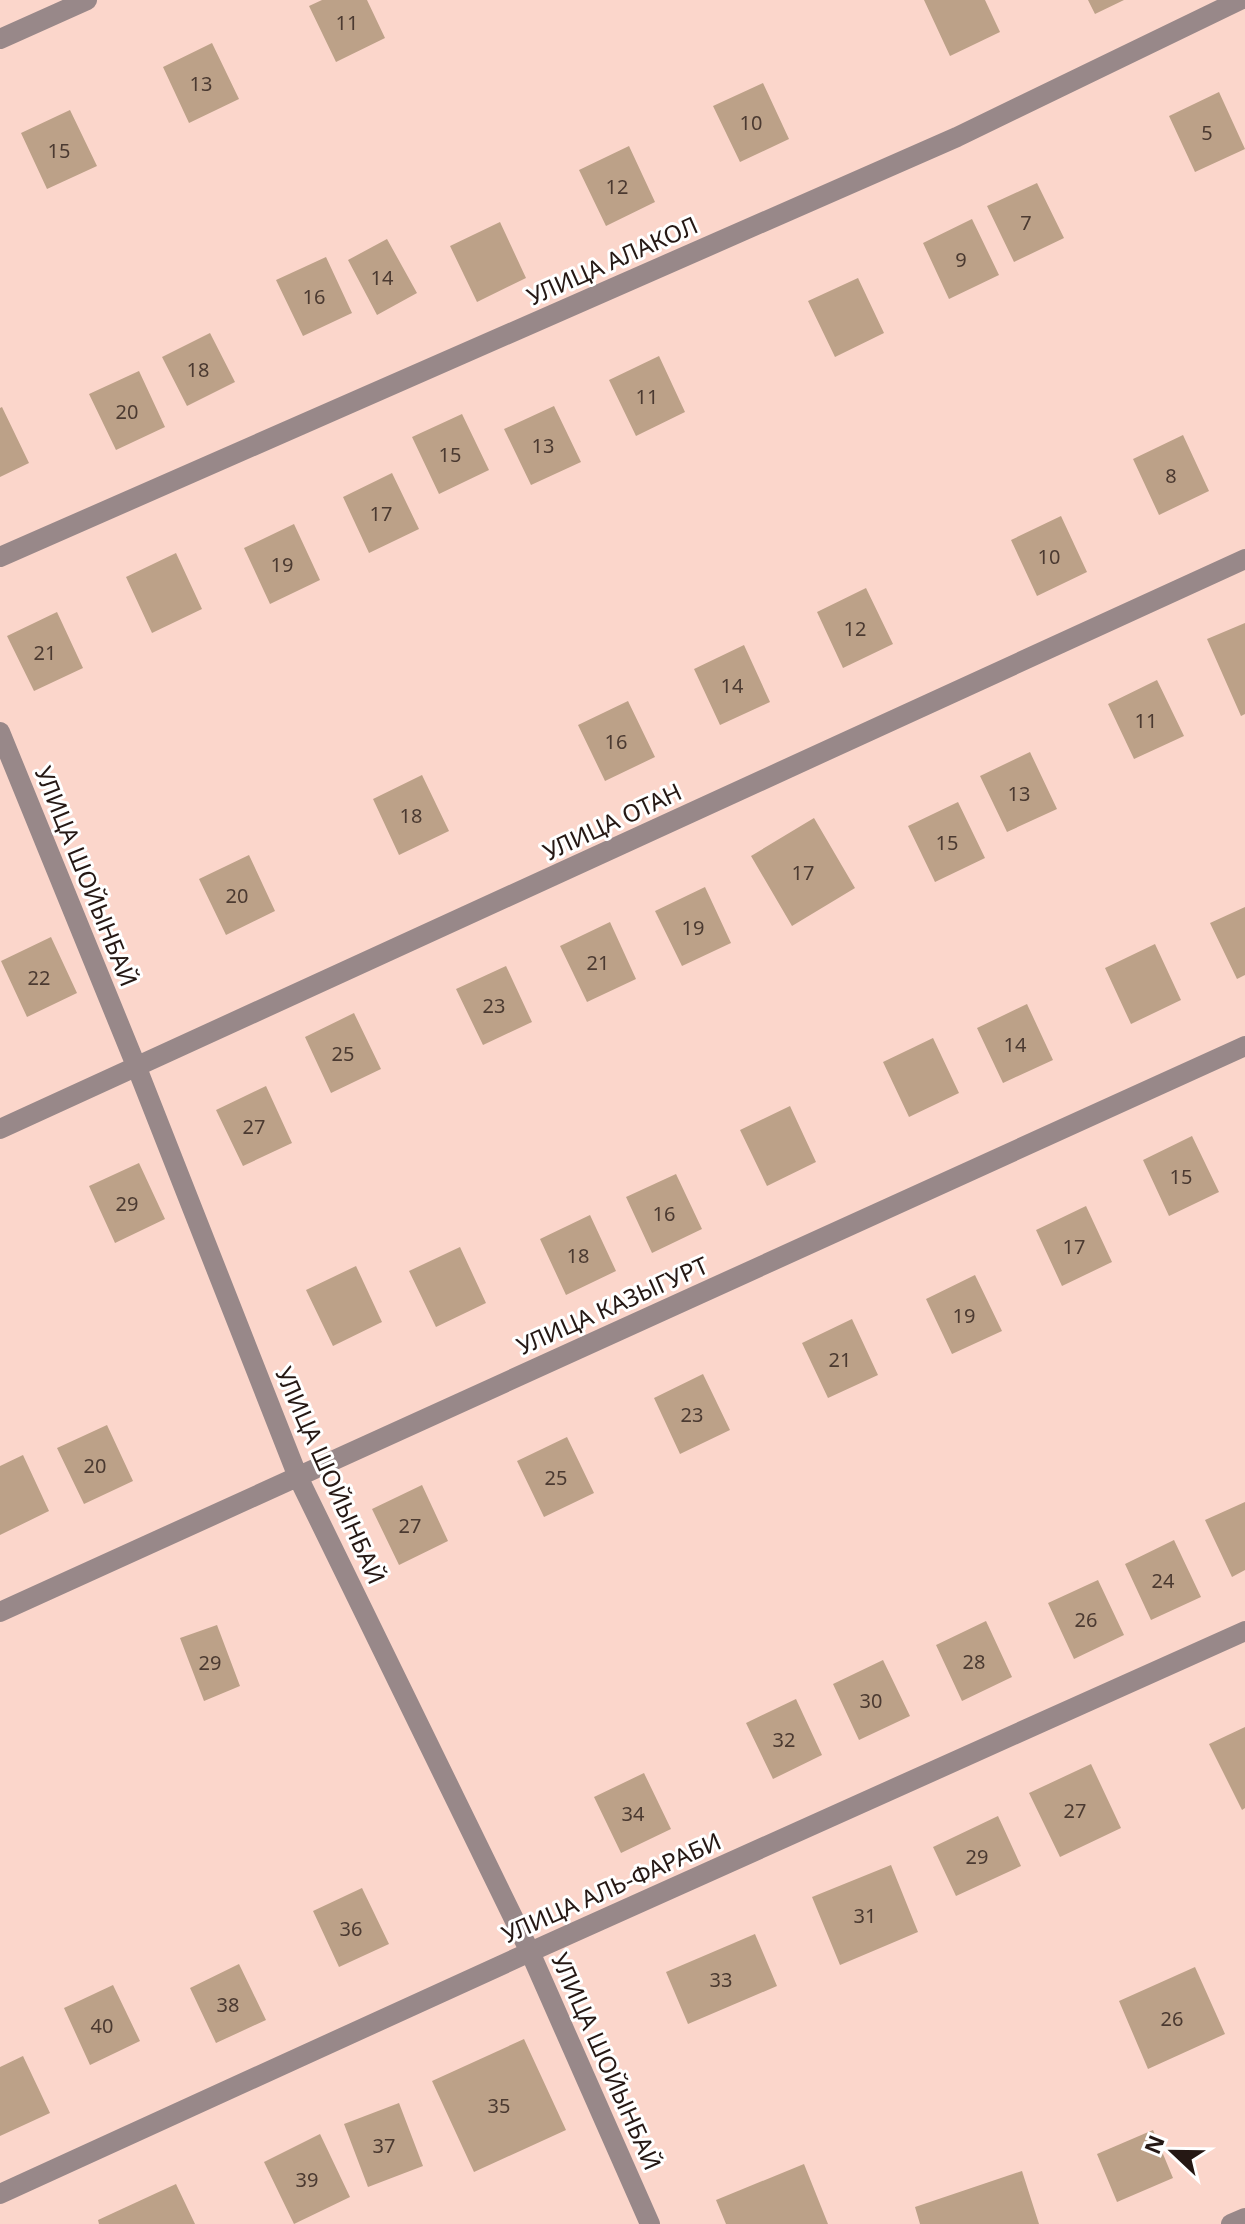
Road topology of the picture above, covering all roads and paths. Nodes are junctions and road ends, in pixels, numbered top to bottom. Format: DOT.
graph roads {
  1 [pos="87,0"];
  2 [pos="1240,0"];
  3 [pos="0,39"];
  4 [pos="0,557"];
  5 [pos="1245,559"];
  6 [pos="0,732"];
  7 [pos="1245,1046"];
  8 [pos="137,1068"];
  9 [pos="0,1129"];
  10 [pos="298,1477"];
  11 [pos="0,1612"];
  12 [pos="1245,1631"];
  13 [pos="530,1952"];
  14 [pos="0,2194"];
  15 [pos="1245,2218"];
  16 [pos="650,2224"];
  17 [pos="1231,2224"];
  1 -- 3 [label="street"];
  2 -- 4 [label="street, УЛИЦА АЛАКОЛ"];
  5 -- 8 [label="street, УЛИЦА ОТАН"];
  6 -- 8 [label="street, УЛИЦА ШОЙЫНБАЙ"];
  7 -- 10 [label="street, УЛИЦА КАЗЫГУРТ"];
  8 -- 9 [label="street, УЛИЦА ОТАН"];
  8 -- 10 [label="street, УЛИЦА ШОЙЫНБАЙ"];
  10 -- 11 [label="street, УЛИЦА КАЗЫГУРТ"];
  10 -- 13 [label="street, УЛИЦА ШОЙЫНБАЙ"];
  12 -- 13 [label="street, УЛИЦА АЛЬ-ФАРАБИ"];
  13 -- 14 [label="street, УЛИЦА АЛЬ-ФАРАБИ"];
  13 -- 16 [label="street, УЛИЦА ШОЙЫНБАЙ"];
  15 -- 17 [label="street"];
}
